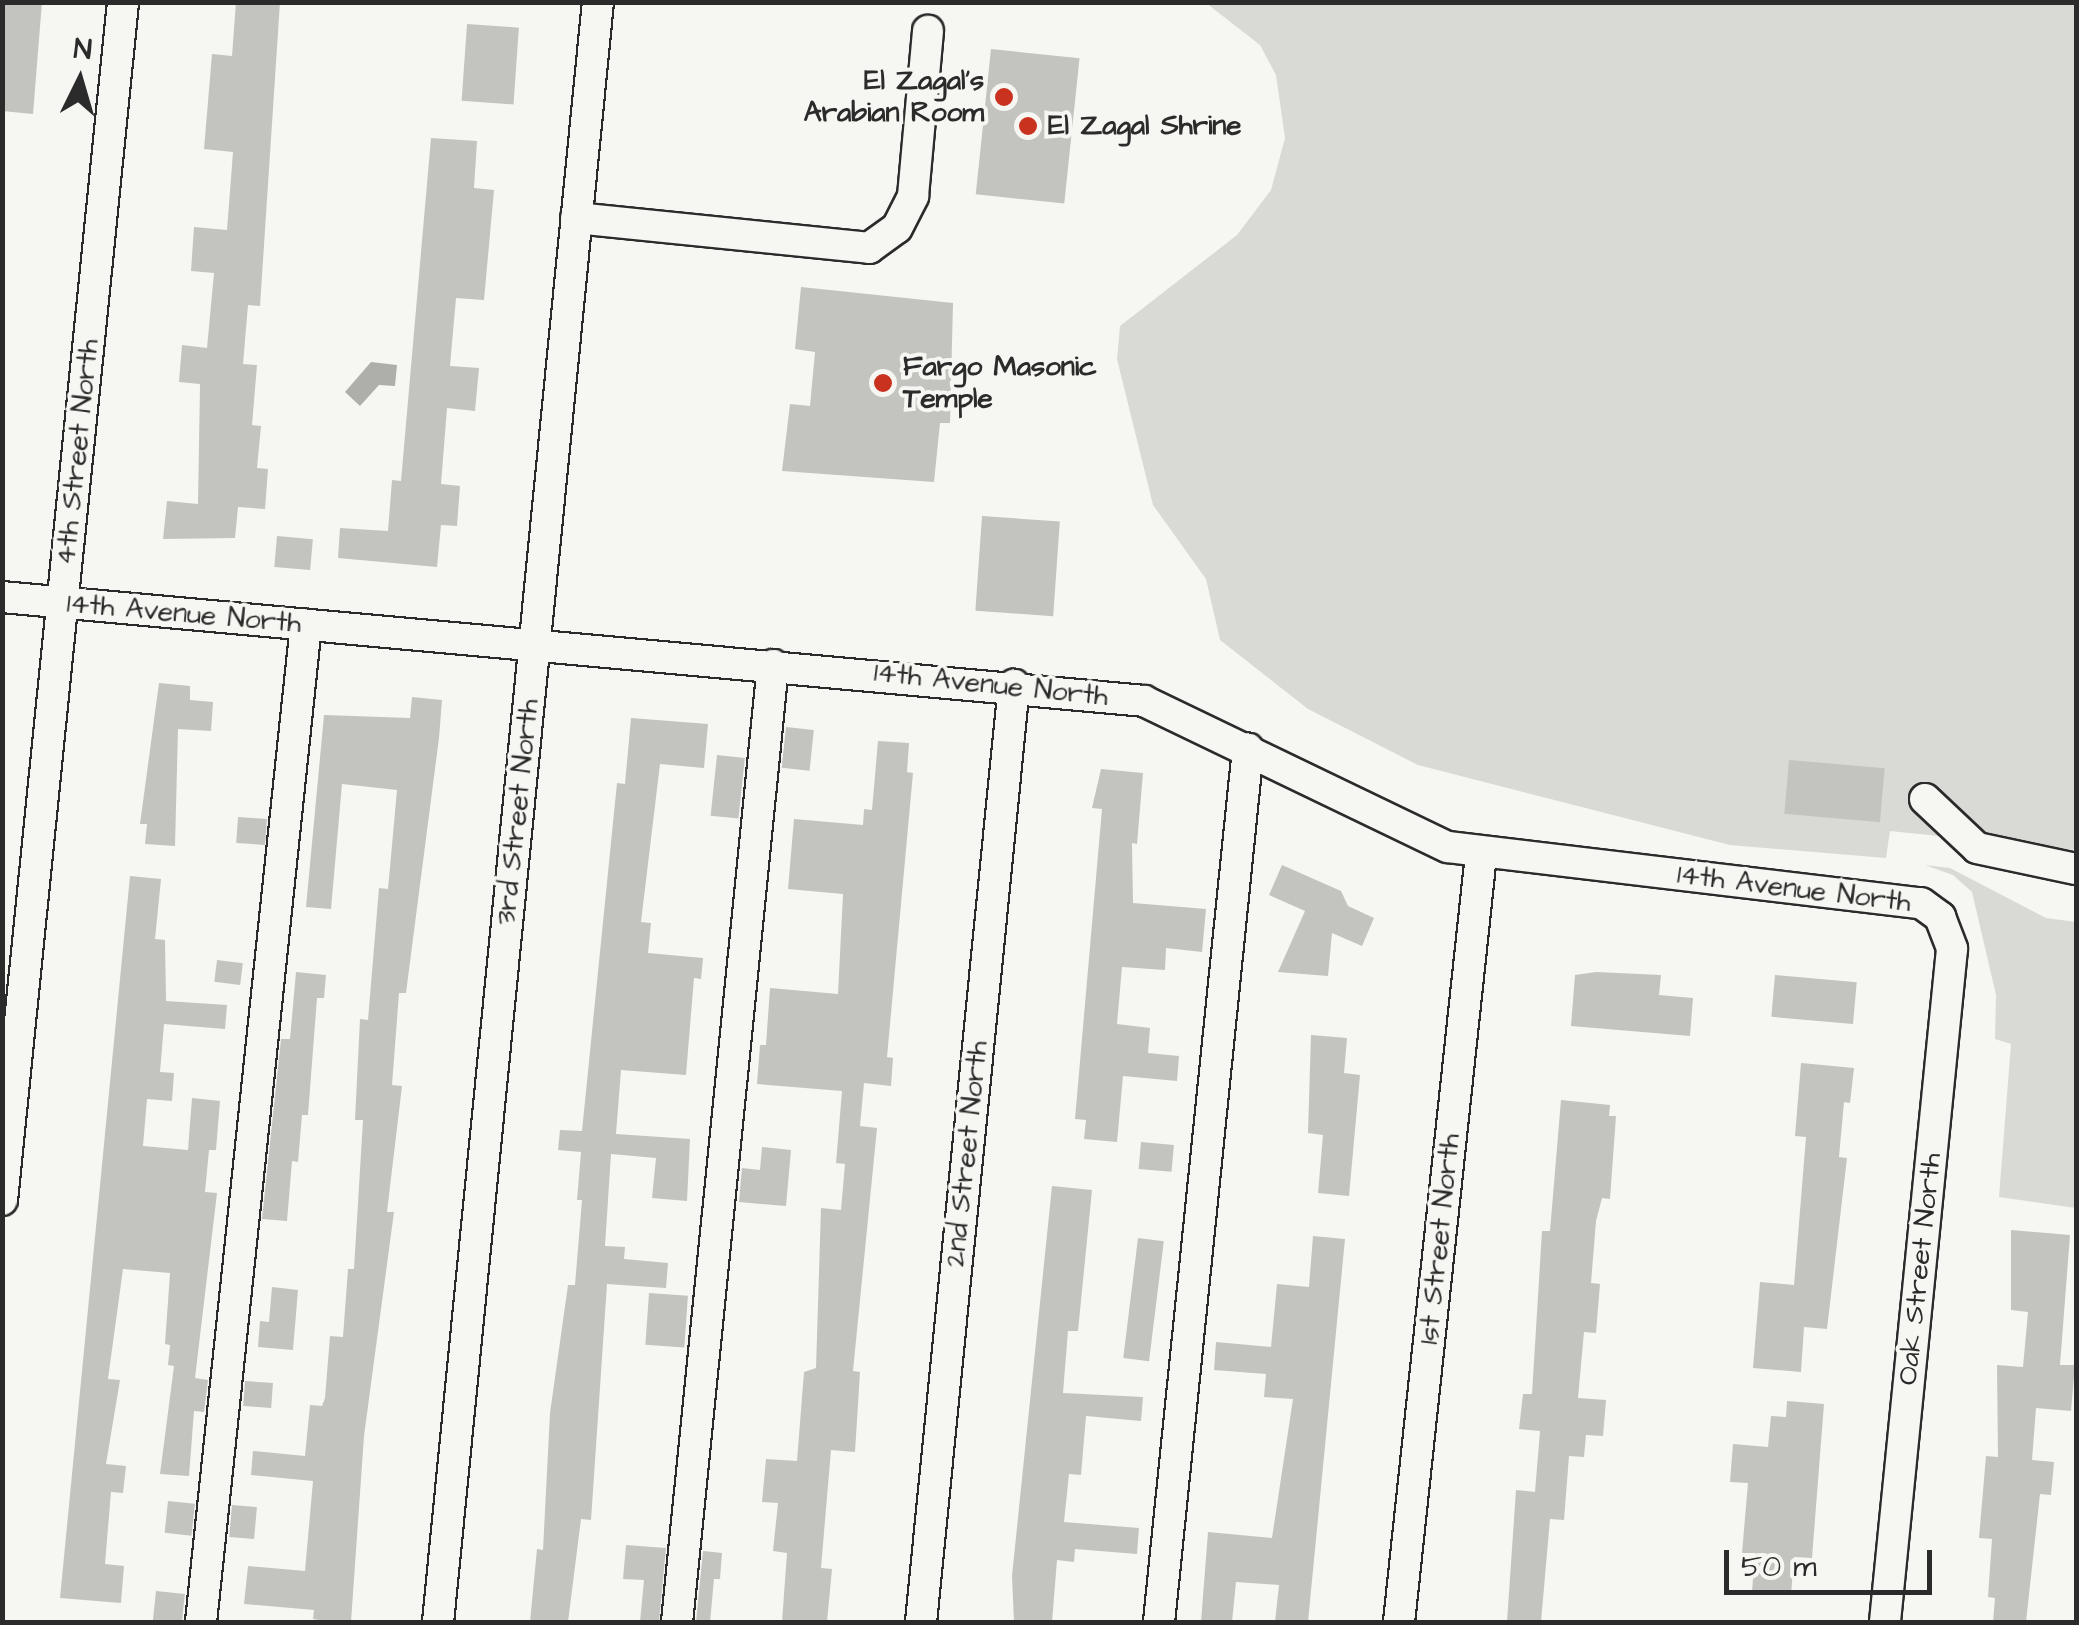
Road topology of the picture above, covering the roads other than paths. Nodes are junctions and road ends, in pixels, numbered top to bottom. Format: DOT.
graph roads {
  1 [pos="123,2"];
  2 [pos="598,2"];
  3 [pos="928,30"];
  4 [pos="576,218"];
  5 [pos="2,597"];
  6 [pos="63,602"];
  7 [pos="306,625"];
  8 [pos="534,645"];
  9 [pos="773,665"];
  10 [pos="1014,685"];
  11 [pos="1248,749"];
  12 [pos="1925,799"];
  13 [pos="1481,854"];
  14 [pos="2076,869"];
  15 [pos="1940,918"];
  16 [pos="2,1200"];
  17 [pos="201,1622"];
  18 [pos="438,1622"];
  19 [pos="677,1622"];
  20 [pos="921,1622"];
  21 [pos="1159,1622"];
  22 [pos="1399,1622"];
  23 [pos="1885,1622"];
  1 -- 6 [label="street, 4th Street North"];
  2 -- 4 [label="street, 3rd Street North"];
  3 -- 4 [label="street"];
  4 -- 8 [label="street, 3rd Street North"];
  5 -- 6 [label="street, 14th Avenue North"];
  6 -- 7 [label="street, 14th Avenue North"];
  6 -- 16 [label="street, 4th Street North"];
  7 -- 8 [label="street, 14th Avenue North"];
  7 -- 17 [label="street"];
  8 -- 9 [label="street, 14th Avenue North"];
  8 -- 18 [label="street, 3rd Street North"];
  9 -- 10 [label="street, 14th Avenue North"];
  9 -- 19 [label="street"];
  10 -- 11 [label="street, 14th Avenue North"];
  10 -- 20 [label="street, 2nd Street North"];
  11 -- 13 [label="street, 14th Avenue North"];
  11 -- 21 [label="street"];
  12 -- 14 [label="street"];
  13 -- 15 [label="street, 14th Avenue North"];
  13 -- 22 [label="street, 1st Street North"];
  15 -- 23 [label="street, Oak Street North"];
}
